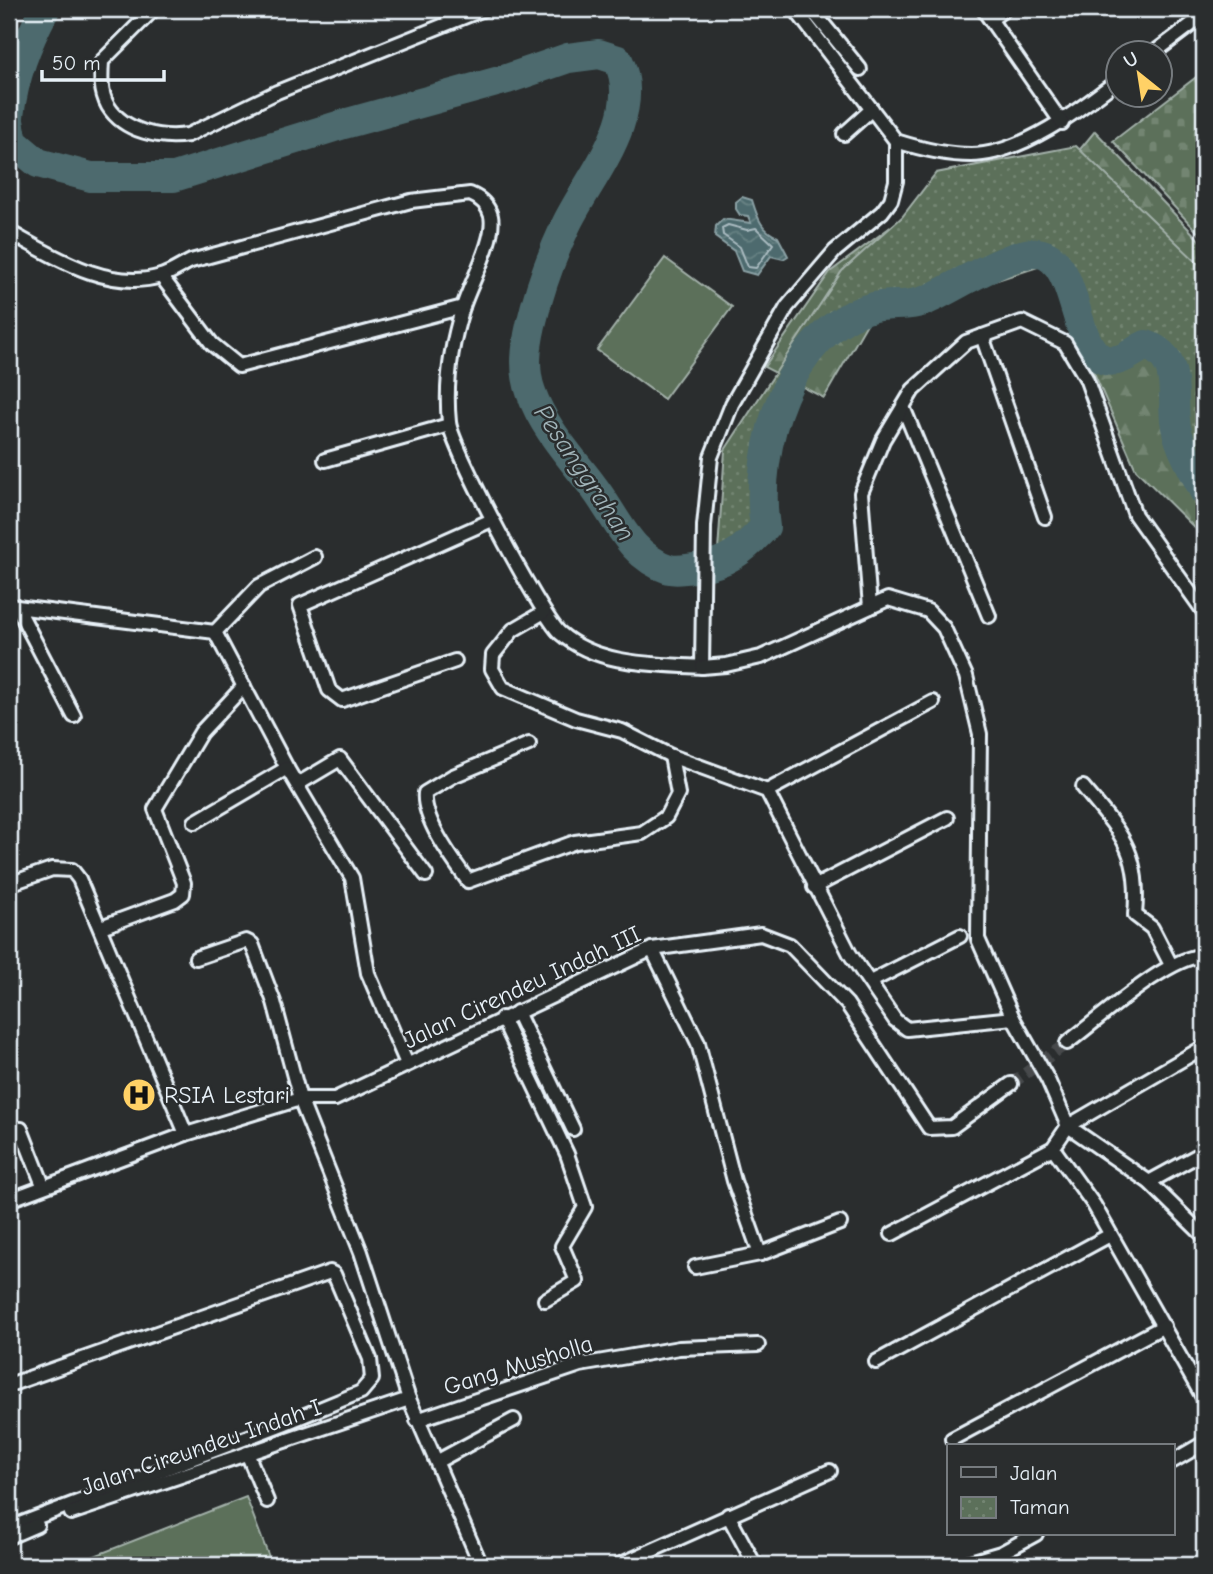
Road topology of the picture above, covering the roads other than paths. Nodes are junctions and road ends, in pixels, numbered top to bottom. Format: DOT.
graph roads {
  1 [pos="154,9"];
  2 [pos="484,9"];
  3 [pos="983,9"];
  4 [pos="1005,9"];
  5 [pos="802,10"];
  6 [pos="1204,15"];
  7 [pos="991,19"];
  8 [pos="1174,38"];
  9 [pos="860,69"];
  10 [pos="1104,91"];
  11 [pos="872,109"];
  12 [pos="1062,123"];
  13 [pos="844,134"];
  14 [pos="896,141"];
  15 [pos="9,232"];
  16 [pos="161,276"];
  17 [pos="463,307"];
  18 [pos="982,336"];
  19 [pos="903,407"];
  20 [pos="449,425"];
  21 [pos="325,460"];
  22 [pos="1045,517"];
  23 [pos="492,520"];
  24 [pos="315,557"];
  25 [pos="13,606"];
  26 [pos="870,607"];
  27 [pos="544,611"];
  28 [pos="1204,612"];
  29 [pos="989,616"];
  30 [pos="215,632"];
  31 [pos="455,661"];
  32 [pos="702,667"];
  33 [pos="244,686"];
  34 [pos="933,702"];
  35 [pos="74,716"];
  36 [pos="529,744"];
  37 [pos="671,756"];
  38 [pos="287,768"];
  39 [pos="298,784"];
  40 [pos="1083,787"];
  41 [pos="767,791"];
  42 [pos="947,818"];
  43 [pos="195,822"];
  44 [pos="426,875"];
  45 [pos="9,884"];
  46 [pos="814,887"];
  47 [pos="101,927"];
  48 [pos="960,936"];
  49 [pos="652,948"];
  50 [pos="1204,956"];
  51 [pos="196,958"];
  52 [pos="1171,965"];
  53 [pos="870,982"];
  54 [pos="517,1012"];
  55 [pos="502,1018"];
  56 [pos="1013,1018"];
  57 [pos="1067,1043"];
  58 [pos="1204,1047"];
  59 [pos="407,1064"];
  60 [pos="1011,1084"];
  61 [pos="300,1098"];
  62 [pos="1068,1126"];
  63 [pos="11,1128"];
  64 [pos="573,1129"];
  65 [pos="186,1133"];
  66 [pos="1054,1148"];
  67 [pos="1204,1152"];
  68 [pos="1149,1182"];
  69 [pos="43,1185"];
  70 [pos="9,1200"];
  71 [pos="840,1223"];
  72 [pos="892,1234"];
  73 [pos="1110,1235"];
  74 [pos="1204,1236"];
  75 [pos="760,1254"];
  76 [pos="695,1267"];
  77 [pos="545,1300"];
  78 [pos="1164,1326"];
  79 [pos="758,1345"];
  80 [pos="876,1362"];
  81 [pos="9,1385"];
  82 [pos="1204,1398"];
  83 [pos="409,1399"];
  84 [pos="417,1420"];
  85 [pos="513,1420"];
  86 [pos="952,1439"];
  87 [pos="1204,1443"];
  88 [pos="247,1453"];
  89 [pos="1174,1460"];
  90 [pos="438,1461"];
  91 [pos="830,1471"];
  92 [pos="267,1501"];
  93 [pos="729,1515"];
  94 [pos="9,1528"];
  95 [pos="1032,1536"];
  96 [pos="9,1537"];
  97 [pos="481,1565"];
  98 [pos="619,1565"];
  99 [pos="755,1565"];
  100 [pos="960,1565"];
  1 -- 2 [label="street"];
  3 -- 7 [label="street"];
  4 -- 7 [label="street"];
  5 -- 9 [label="street"];
  5 -- 11 [label="street"];
  6 -- 8 [label="street"];
  7 -- 12 [label="street"];
  10 -- 12 [label="street"];
  11 -- 13 [label="street"];
  11 -- 14 [label="street"];
  12 -- 14 [label="street"];
  14 -- 32 [label="street"];
  15 -- 16 [label="street"];
  16 -- 17 [label="street"];
  16 -- 17 [label="street"];
  17 -- 20 [label="street"];
  18 -- 19 [label="street"];
  18 -- 22 [label="street"];
  18 -- 28 [label="street"];
  19 -- 26 [label="street"];
  19 -- 29 [label="street"];
  20 -- 21 [label="street"];
  20 -- 23 [label="street"];
  23 -- 27 [label="street"];
  23 -- 31 [label="street"];
  24 -- 30 [label="street"];
  25 -- 30 [label="street"];
  25 -- 35 [label="street"];
  26 -- 32 [label="street"];
  26 -- 56 [label="street"];
  27 -- 32 [label="street"];
  27 -- 37 [label="street"];
  30 -- 33 [label="street"];
  33 -- 38 [label="street"];
  33 -- 47 [label="street"];
  34 -- 41 [label="street"];
  36 -- 37 [label="street"];
  37 -- 41 [label="street"];
  38 -- 39 [label="street"];
  38 -- 43 [label="street"];
  39 -- 44 [label="street"];
  39 -- 59 [label="street"];
  40 -- 52 [label="street"];
  41 -- 46 [label="street"];
  42 -- 46 [label="street"];
  45 -- 47 [label="street"];
  46 -- 53 [label="street"];
  47 -- 65 [label="street"];
  48 -- 53 [label="street"];
  49 -- 54 [label="street, Jalan Cirendeu Indah III"];
  49 -- 60 [label="street, Jalan Cirendeu Indah III"];
  49 -- 75 [label="street"];
  50 -- 52 [label="street"];
  51 -- 61 [label="street"];
  52 -- 57 [label="street"];
  53 -- 56 [label="street"];
  54 -- 55 [label="street, Jalan Cirendeu Indah III"];
  54 -- 64 [label="street"];
  55 -- 59 [label="street, Jalan Cirendeu Indah III"];
  55 -- 77 [label="street"];
  56 -- 62 [label="street"];
  58 -- 62 [label="street"];
  59 -- 61 [label="street, Jalan Cirendeu Indah III"];
  61 -- 65 [label="street, Jalan Cirendeu Indah III"];
  61 -- 83 [label="street"];
  62 -- 66 [label="street"];
  62 -- 68 [label="street"];
  63 -- 69 [label="street"];
  65 -- 69 [label="street, Jalan Cirendeu Indah III"];
  66 -- 72 [label="street"];
  66 -- 73 [label="street"];
  67 -- 68 [label="street"];
  68 -- 74 [label="street"];
  69 -- 70 [label="street, Jalan Cirendeu Indah III"];
  71 -- 75 [label="street"];
  73 -- 78 [label="street"];
  73 -- 80 [label="street"];
  75 -- 76 [label="street"];
  78 -- 82 [label="street"];
  78 -- 86 [label="street"];
  79 -- 84 [label="street, Gang Musholla"];
  81 -- 94 [label="street"];
  83 -- 84 [label="street"];
  83 -- 88 [label="street, Jalan Cireundeu Indah I"];
  84 -- 90 [label="street"];
  85 -- 90 [label="street"];
  87 -- 89 [label="street"];
  88 -- 92 [label="street"];
  88 -- 96 [label="street, Jalan Cireundeu Indah I"];
  90 -- 97 [label="street"];
  91 -- 93 [label="street"];
  93 -- 98 [label="street"];
  93 -- 99 [label="street"];
  95 -- 100 [label="street"];
}
